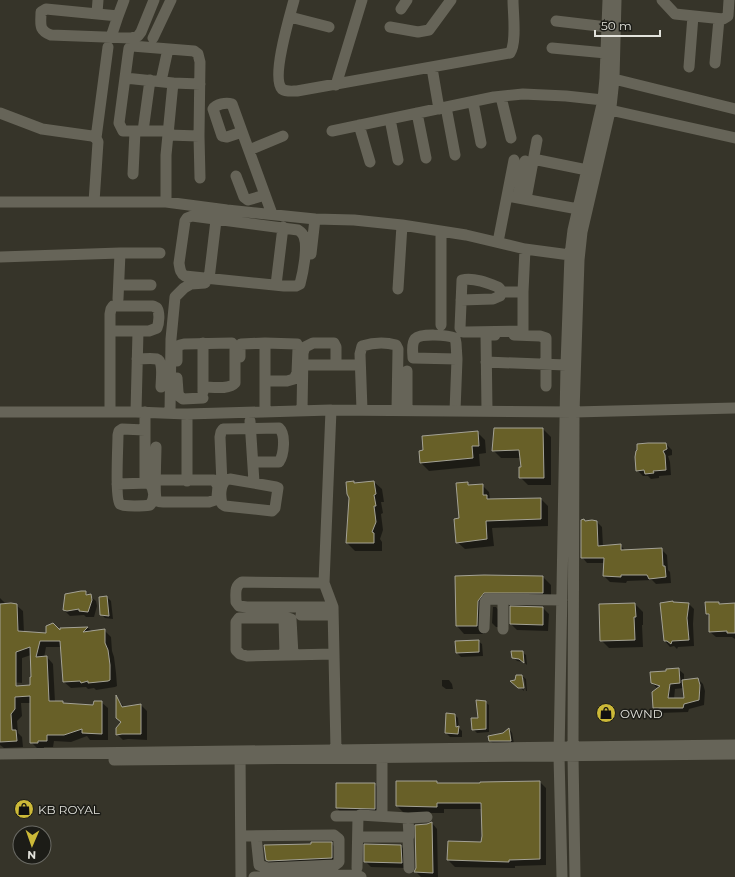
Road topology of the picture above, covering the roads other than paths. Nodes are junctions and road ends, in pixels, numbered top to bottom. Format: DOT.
graph roads {
  1 [pos="98,0"];
  2 [pos="124,0"];
  3 [pos="154,0"];
  4 [pos="171,0"];
  5 [pos="294,0"];
  6 [pos="362,0"];
  7 [pos="451,0"];
  8 [pos="513,0"];
  9 [pos="608,0"];
  10 [pos="616,0"];
  11 [pos="729,0"];
  12 [pos="666,2"];
  13 [pos="97,13"];
  14 [pos="118,16"];
  15 [pos="693,16"];
  16 [pos="290,17"];
  17 [pos="719,19"];
  18 [pos="556,21"];
  19 [pos="329,27"];
  20 [pos="390,27"];
  21 [pos="607,27"];
  22 [pos="153,38"];
  23 [pos="109,42"];
  24 [pos="552,48"];
  25 [pos="168,49"];
  26 [pos="606,53"];
  27 [pos="715,63"];
  28 [pos="689,67"];
  29 [pos="432,68"];
  30 [pos="125,78"];
  31 [pos="610,79"];
  32 [pos="156,81"];
  33 [pos="173,82"];
  34 [pos="200,84"];
  35 [pos="336,85"];
  36 [pos="501,97"];
  37 [pos="603,100"];
  38 [pos="473,102"];
  39 [pos="442,108"];
  40 [pos="735,109"];
  41 [pos="610,110"];
  42 [pos="0,113"];
  43 [pos="417,113"];
  44 [pos="390,119"];
  45 [pos="359,125"];
  46 [pos="139,131"];
  47 [pos="332,131"];
  48 [pos="242,132"];
  49 [pos="169,133"];
  50 [pos="200,136"];
  51 [pos="283,136"];
  52 [pos="96,138"];
  53 [pos="512,138"];
  54 [pos="735,138"];
  55 [pos="537,140"];
  56 [pos="481,143"];
  57 [pos="249,150"];
  58 [pos="455,155"];
  59 [pos="426,158"];
  60 [pos="398,160"];
  61 [pos="514,160"];
  62 [pos="530,160"];
  63 [pos="370,162"];
  64 [pos="587,170"];
  65 [pos="133,174"];
  66 [pos="236,176"];
  67 [pos="200,178"];
  68 [pos="266,195"];
  69 [pos="517,197"];
  70 [pos="0,202"];
  71 [pos="94,202"];
  72 [pos="166,202"];
  73 [pos="578,209"];
  74 [pos="217,214"];
  75 [pos="272,214"];
  76 [pos="315,219"];
  77 [pos="402,225"];
  78 [pos="283,227"];
  79 [pos="441,232"];
  80 [pos="498,242"];
  81 [pos="525,249"];
  82 [pos="120,253"];
  83 [pos="160,253"];
  84 [pos="0,257"];
  85 [pos="575,258"];
  86 [pos="209,278"];
  87 [pos="119,285"];
  88 [pos="151,285"];
  89 [pos="276,285"];
  90 [pos="398,290"];
  91 [pos="500,292"];
  92 [pos="523,292"];
  93 [pos="118,299"];
  94 [pos="461,300"];
  95 [pos="441,324"];
  96 [pos="110,331"];
  97 [pos="138,331"];
  98 [pos="523,331"];
  99 [pos="543,331"];
  100 [pos="486,335"];
  101 [pos="203,343"];
  102 [pos="265,344"];
  103 [pos="137,359"];
  104 [pos="457,359"];
  105 [pos="486,362"];
  106 [pos="360,364"];
  107 [pos="546,364"];
  108 [pos="303,365"];
  109 [pos="336,365"];
  110 [pos="566,365"];
  111 [pos="407,371"];
  112 [pos="462,375"];
  113 [pos="265,381"];
  114 [pos="546,386"];
  115 [pos="161,387"];
  116 [pos="203,387"];
  117 [pos="240,390"];
  118 [pos="203,398"];
  119 [pos="735,408"];
  120 [pos="331,410"];
  121 [pos="362,410"];
  122 [pos="402,410"];
  123 [pos="302,411"];
  124 [pos="455,411"];
  125 [pos="487,411"];
  126 [pos="0,412"];
  127 [pos="110,412"];
  128 [pos="141,412"];
  129 [pos="250,412"];
  130 [pos="265,412"];
  131 [pos="570,412"];
  132 [pos="170,413"];
  133 [pos="187,414"];
  134 [pos="204,414"];
  135 [pos="251,428"];
  136 [pos="145,430"];
  137 [pos="156,447"];
  138 [pos="252,462"];
  139 [pos="187,480"];
  140 [pos="150,482"];
  141 [pos="254,482"];
  142 [pos="117,484"];
  143 [pos="222,484"];
  144 [pos="324,583"];
  145 [pos="503,599"];
  146 [pos="562,600"];
  147 [pos="333,611"];
  148 [pos="301,615"];
  149 [pos="484,628"];
  150 [pos="503,629"];
  151 [pos="334,654"];
  152 [pos="289,655"];
  153 [pos="735,746"];
  154 [pos="336,750"];
  155 [pos="559,752"];
  156 [pos="573,752"];
  157 [pos="0,754"];
  158 [pos="735,754"];
  159 [pos="240,755"];
  160 [pos="382,758"];
  161 [pos="0,761"];
  162 [pos="336,816"];
  163 [pos="358,816"];
  164 [pos="382,816"];
  165 [pos="427,817"];
  166 [pos="408,818"];
  167 [pos="241,836"];
  168 [pos="256,836"];
  169 [pos="358,836"];
  170 [pos="408,837"];
  171 [pos="409,868"];
  172 [pos="359,872"];
  173 [pos="241,877"];
  174 [pos="254,877"];
  175 [pos="562,877"];
  176 [pos="575,877"];
  1 -- 13 [label="street"];
  2 -- 14 [label="street"];
  3 -- 23 [label="street"];
  4 -- 22 [label="street"];
  5 -- 16 [label="street"];
  6 -- 35 [label="street"];
  7 -- 20 [label="street"];
  8 -- 29 [label="street"];
  9 -- 21 [label="street"];
  10 -- 31 [label="street"];
  11 -- 17 [label="street"];
  12 -- 15 [label="street"];
  13 -- 14 [label="street"];
  13 -- 23 [label="street"];
  14 -- 23 [label="street"];
  15 -- 17 [label="street"];
  15 -- 28 [label="street"];
  16 -- 19 [label="street"];
  16 -- 35 [label="street"];
  17 -- 27 [label="street"];
  18 -- 21 [label="street"];
  21 -- 26 [label="street"];
  23 -- 52 [label="street"];
  24 -- 26 [label="street"];
  25 -- 30 [label="street"];
  25 -- 32 [label="street"];
  25 -- 34 [label="street"];
  26 -- 31 [label="street"];
  29 -- 35 [label="street"];
  29 -- 39 [label="street"];
  30 -- 32 [label="street"];
  30 -- 46 [label="street"];
  31 -- 37 [label="street"];
  31 -- 40 [label="street"];
  31 -- 41 [label="street"];
  32 -- 33 [label="street"];
  32 -- 46 [label="street"];
  33 -- 34 [label="street"];
  33 -- 49 [label="street"];
  34 -- 50 [label="street"];
  36 -- 37 [label="street"];
  36 -- 38 [label="street"];
  36 -- 53 [label="street"];
  37 -- 64 [label="street"];
  38 -- 39 [label="street"];
  38 -- 56 [label="street"];
  39 -- 43 [label="street"];
  39 -- 58 [label="street"];
  41 -- 54 [label="street"];
  41 -- 85 [label="street"];
  42 -- 52 [label="street"];
  43 -- 44 [label="street"];
  43 -- 59 [label="street"];
  44 -- 45 [label="street"];
  44 -- 60 [label="street"];
  45 -- 47 [label="street"];
  45 -- 63 [label="street"];
  46 -- 49 [label="street"];
  46 -- 65 [label="street"];
  48 -- 57 [label="street"];
  49 -- 50 [label="street"];
  49 -- 72 [label="street"];
  50 -- 67 [label="street"];
  51 -- 57 [label="street"];
  52 -- 71 [label="street"];
  55 -- 62 [label="street"];
  57 -- 68 [label="street"];
  61 -- 69 [label="street"];
  62 -- 64 [label="street"];
  62 -- 69 [label="street"];
  64 -- 73 [label="street"];
  66 -- 68 [label="street"];
  68 -- 75 [label="street"];
  69 -- 73 [label="street"];
  69 -- 80 [label="street"];
  70 -- 71 [label="street"];
  71 -- 72 [label="street"];
  72 -- 74 [label="street"];
  73 -- 85 [label="street"];
  74 -- 75 [label="street"];
  74 -- 78 [label="street"];
  74 -- 86 [label="street"];
  74 -- 86 [label="street"];
  75 -- 76 [label="street"];
  76 -- 77 [label="street"];
  76 -- 132 [label="street"];
  77 -- 79 [label="street"];
  77 -- 90 [label="street"];
  78 -- 89 [label="street"];
  78 -- 89 [label="street"];
  79 -- 80 [label="street"];
  79 -- 95 [label="street"];
  80 -- 81 [label="street"];
  81 -- 85 [label="street"];
  81 -- 92 [label="street"];
  82 -- 83 [label="street"];
  82 -- 84 [label="street"];
  82 -- 87 [label="street"];
  85 -- 110 [label="street"];
  85 -- 131 [label="street"];
  86 -- 89 [label="street"];
  87 -- 88 [label="street"];
  87 -- 93 [label="street"];
  91 -- 92 [label="street"];
  91 -- 94 [label="street"];
  91 -- 94 [label="street"];
  92 -- 98 [label="street"];
  94 -- 98 [label="street"];
  96 -- 97 [label="street"];
  96 -- 97 [label="street"];
  96 -- 127 [label="street"];
  97 -- 103 [label="street"];
  98 -- 99 [label="street"];
  100 -- 105 [label="street"];
  100 -- 107 [label="street"];
  100 -- 112 [label="street"];
  101 -- 116 [label="street"];
  101 -- 116 [label="street"];
  101 -- 118 [label="street"];
  102 -- 113 [label="street"];
  102 -- 113 [label="street"];
  102 -- 117 [label="street"];
  103 -- 115 [label="street"];
  103 -- 128 [label="street"];
  104 -- 104 [label="street"];
  104 -- 124 [label="street"];
  105 -- 107 [label="street"];
  105 -- 125 [label="street"];
  106 -- 109 [label="street"];
  106 -- 121 [label="street"];
  106 -- 122 [label="street"];
  107 -- 110 [label="street"];
  107 -- 114 [label="street"];
  108 -- 109 [label="street"];
  108 -- 109 [label="street"];
  108 -- 123 [label="street"];
  110 -- 131 [label="street"];
  111 -- 122 [label="street"];
  113 -- 130 [label="street"];
  116 -- 118 [label="street"];
  118 -- 134 [label="street"];
  119 -- 131 [label="street"];
  120 -- 121 [label="street"];
  120 -- 123 [label="street"];
  120 -- 144 [label="street"];
  121 -- 122 [label="street"];
  122 -- 124 [label="street"];
  123 -- 130 [label="street"];
  124 -- 125 [label="street"];
  125 -- 131 [label="street"];
  126 -- 127 [label="street"];
  127 -- 128 [label="street"];
  128 -- 132 [label="street"];
  128 -- 136 [label="street"];
  129 -- 130 [label="street"];
  129 -- 134 [label="street"];
  129 -- 135 [label="street"];
  131 -- 146 [label="street"];
  131 -- 156 [label="street"];
  132 -- 133 [label="street"];
  133 -- 134 [label="street"];
  133 -- 139 [label="street"];
  135 -- 138 [label="street"];
  135 -- 138 [label="street"];
  135 -- 143 [label="street"];
  136 -- 140 [label="street"];
  136 -- 142 [label="street"];
  137 -- 140 [label="street"];
  138 -- 141 [label="street"];
  139 -- 140 [label="street"];
  139 -- 140 [label="street"];
  140 -- 142 [label="street"];
  140 -- 142 [label="street"];
  141 -- 143 [label="street"];
  141 -- 143 [label="street"];
  144 -- 147 [label="street"];
  144 -- 147 [label="street"];
  145 -- 146 [label="street"];
  145 -- 149 [label="street"];
  145 -- 150 [label="street"];
  146 -- 155 [label="street"];
  147 -- 148 [label="street"];
  147 -- 151 [label="street"];
  151 -- 152 [label="street"];
  151 -- 154 [label="street"];
  152 -- 152 [label="street"];
  153 -- 156 [label="street"];
  154 -- 155 [label="street"];
  154 -- 159 [label="street"];
  155 -- 156 [label="street"];
  155 -- 160 [label="street"];
  155 -- 175 [label="street"];
  156 -- 158 [label="street"];
  156 -- 176 [label="street"];
  157 -- 159 [label="street"];
  159 -- 160 [label="street"];
  159 -- 161 [label="street"];
  159 -- 167 [label="street"];
  160 -- 164 [label="street"];
  162 -- 163 [label="street"];
  163 -- 164 [label="street"];
  163 -- 169 [label="street"];
  164 -- 166 [label="street"];
  165 -- 166 [label="street"];
  166 -- 170 [label="street"];
  167 -- 168 [label="street"];
  167 -- 173 [label="street"];
  168 -- 168 [label="street"];
  169 -- 170 [label="street"];
  169 -- 172 [label="street"];
  170 -- 171 [label="street"];
  172 -- 174 [label="street"];
}
